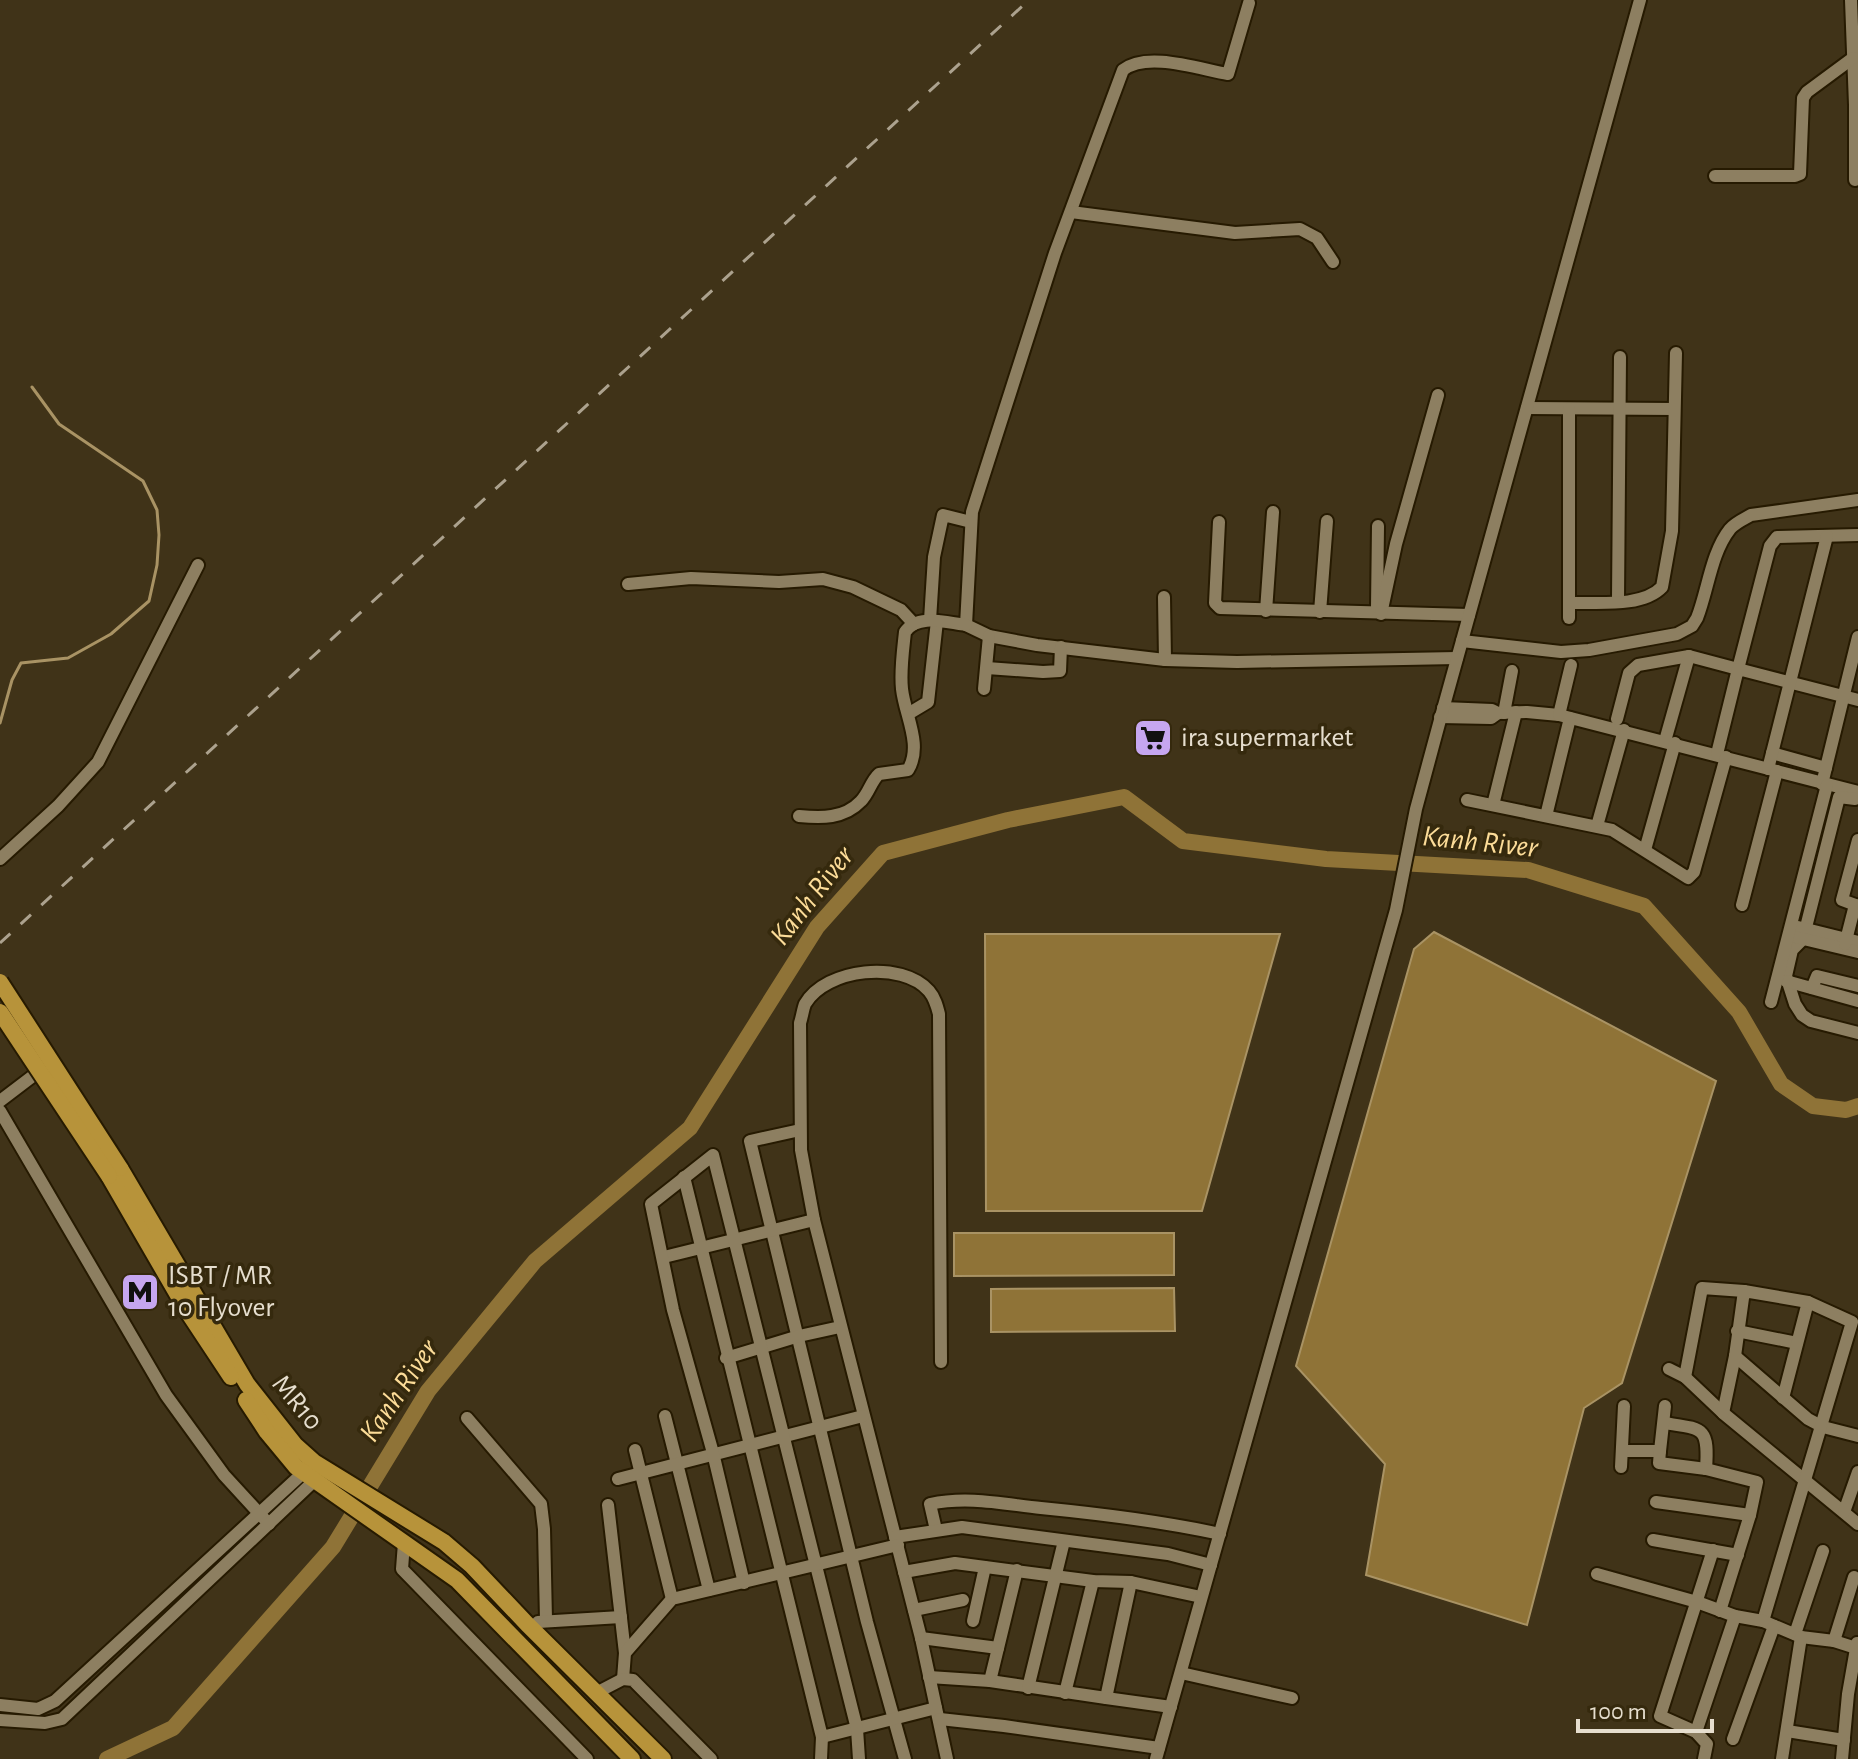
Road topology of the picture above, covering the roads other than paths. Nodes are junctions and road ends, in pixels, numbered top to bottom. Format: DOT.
graph roads {
  1 [pos="1640,0"];
  2 [pos="1851,0"];
  3 [pos="1249,3"];
  4 [pos="1853,58"];
  5 [pos="1857,105"];
  6 [pos="1715,176"];
  7 [pos="1855,180"];
  8 [pos="1071,212"];
  9 [pos="1333,262"];
  10 [pos="1676,353"];
  11 [pos="1620,357"];
  12 [pos="1438,395"];
  13 [pos="1527,408"];
  14 [pos="1569,409"];
  15 [pos="1619,409"];
  16 [pos="1674,409"];
  17 [pos="1858,500"];
  18 [pos="1273,512"];
  19 [pos="1327,521"];
  20 [pos="971,522"];
  21 [pos="1219,522"];
  22 [pos="1378,526"];
  23 [pos="1858,535"];
  24 [pos="1827,536"];
  25 [pos="198,565"];
  26 [pos="628,584"];
  27 [pos="1164,597"];
  28 [pos="1618,600"];
  29 [pos="1569,603"];
  30 [pos="1266,611"];
  31 [pos="1320,612"];
  32 [pos="1379,613"];
  33 [pos="1469,615"];
  34 [pos="1569,618"];
  35 [pos="933,621"];
  36 [pos="914,624"];
  37 [pos="966,625"];
  38 [pos="989,636"];
  39 [pos="1858,637"];
  40 [pos="1462,641"];
  41 [pos="1061,647"];
  42 [pos="1689,656"];
  43 [pos="1457,658"];
  44 [pos="1165,660"];
  45 [pos="1571,665"];
  46 [pos="987,668"];
  47 [pos="1738,669"];
  48 [pos="1512,671"];
  49 [pos="1790,684"];
  50 [pos="984,689"];
  51 [pos="1843,697"];
  52 [pos="1858,700"];
  53 [pos="1442,712"];
  54 [pos="1506,713"];
  55 [pos="908,714"];
  56 [pos="1565,716"];
  57 [pos="1620,724"];
  58 [pos="1670,742"];
  59 [pos="1772,753"];
  60 [pos="1722,755"];
  61 [pos="1826,768"];
  62 [pos="1772,770"];
  63 [pos="1825,784"];
  64 [pos="1858,792"];
  65 [pos="1467,800"];
  66 [pos="1858,800"];
  67 [pos="1493,805"];
  68 [pos="799,816"];
  69 [pos="1546,816"];
  70 [pos="1597,826"];
  71 [pos="1858,840"];
  72 [pos="1645,850"];
  73 [pos="0,859"];
  74 [pos="1742,905"];
  75 [pos="1856,905"];
  76 [pos="1790,931"];
  77 [pos="1804,934"];
  78 [pos="1853,947"];
  79 [pos="1786,981"];
  80 [pos="0,982"];
  81 [pos="1858,986"];
  82 [pos="1812,988"];
  83 [pos="1858,1001"];
  84 [pos="1771,1002"];
  85 [pos="0,1012"];
  86 [pos="1858,1033"];
  87 [pos="58,1057"];
  88 [pos="0,1101"];
  89 [pos="0,1111"];
  90 [pos="800,1130"];
  91 [pos="115,1172"];
  92 [pos="684,1177"];
  93 [pos="814,1220"];
  94 [pos="774,1230"];
  95 [pos="734,1242"];
  96 [pos="701,1247"];
  97 [pos="664,1257"];
  98 [pos="1744,1291"];
  99 [pos="1808,1302"];
  100 [pos="840,1327"];
  101 [pos="1737,1331"];
  102 [pos="799,1336"];
  103 [pos="1797,1343"];
  104 [pos="761,1347"];
  105 [pos="1735,1356"];
  106 [pos="726,1358"];
  107 [pos="941,1362"];
  108 [pos="1669,1369"];
  109 [pos="1685,1377"];
  110 [pos="1783,1398"];
  111 [pos="1624,1406"];
  112 [pos="1665,1406"];
  113 [pos="1723,1413"];
  114 [pos="665,1416"];
  115 [pos="863,1416"];
  116 [pos="467,1418"];
  117 [pos="1664,1423"];
  118 [pos="821,1427"];
  119 [pos="1823,1427"];
  120 [pos="784,1436"];
  121 [pos="1858,1436"];
  122 [pos="750,1445"];
  123 [pos="635,1450"];
  124 [pos="1622,1451"];
  125 [pos="1660,1451"];
  126 [pos="713,1453"];
  127 [pos="677,1462"];
  128 [pos="1621,1467"];
  129 [pos="1706,1469"];
  130 [pos="641,1472"];
  131 [pos="1858,1472"];
  132 [pos="618,1479"];
  133 [pos="319,1480"];
  134 [pos="1805,1481"];
  135 [pos="1656,1502"];
  136 [pos="608,1505"];
  137 [pos="258,1512"];
  138 [pos="1844,1512"];
  139 [pos="1750,1515"];
  140 [pos="269,1524"];
  141 [pos="1858,1524"];
  142 [pos="936,1530"];
  143 [pos="1220,1534"];
  144 [pos="398,1538"];
  145 [pos="1653,1540"];
  146 [pos="896,1541"];
  147 [pos="1064,1541"];
  148 [pos="1713,1550"];
  149 [pos="1823,1551"];
  150 [pos="1738,1555"];
  151 [pos="853,1556"];
  152 [pos="1211,1565"];
  153 [pos="815,1566"];
  154 [pos="985,1567"];
  155 [pos="1017,1570"];
  156 [pos="904,1572"];
  157 [pos="782,1573"];
  158 [pos="1597,1574"];
  159 [pos="1056,1575"];
  160 [pos="1854,1577"];
  161 [pos="1093,1581"];
  162 [pos="1131,1582"];
  163 [pos="744,1583"];
  164 [pos="709,1590"];
  165 [pos="1201,1597"];
  166 [pos="672,1599"];
  167 [pos="963,1600"];
  168 [pos="1697,1602"];
  169 [pos="914,1610"];
  170 [pos="1720,1611"];
  171 [pos="1735,1616"];
  172 [pos="621,1617"];
  173 [pos="546,1620"];
  174 [pos="973,1621"];
  175 [pos="527,1624"];
  176 [pos="1768,1624"];
  177 [pos="1798,1636"];
  178 [pos="921,1638"];
  179 [pos="1834,1641"];
  180 [pos="1857,1644"];
  181 [pos="998,1648"];
  182 [pos="625,1653"];
  183 [pos="1181,1673"];
  184 [pos="929,1677"];
  185 [pos="623,1679"];
  186 [pos="990,1681"];
  187 [pos="1028,1688"];
  188 [pos="598,1692"];
  189 [pos="1065,1693"];
  190 [pos="1106,1698"];
  191 [pos="1292,1698"];
  192 [pos="0,1705"];
  193 [pos="1171,1707"];
  194 [pos="938,1714"];
  195 [pos="896,1718"];
  196 [pos="0,1720"];
  197 [pos="857,1729"];
  198 [pos="1787,1731"];
  199 [pos="1696,1732"];
  200 [pos="822,1737"];
  201 [pos="1733,1739"];
  202 [pos="1843,1749"];
  203 [pos="1858,1749"];
  204 [pos="1157,1753"];
  205 [pos="587,1759"];
  206 [pos="632,1759"];
  207 [pos="663,1759"];
  208 [pos="711,1759"];
  209 [pos="821,1759"];
  210 [pos="859,1759"];
  211 [pos="905,1759"];
  212 [pos="947,1759"];
  213 [pos="1704,1759"];
  214 [pos="1782,1759"];
  1 -- 13 [label="street"];
  2 -- 4 [label="street"];
  3 -- 8 [label="street"];
  4 -- 5 [label="street"];
  4 -- 6 [label="street"];
  5 -- 7 [label="street"];
  8 -- 9 [label="street"];
  8 -- 20 [label="street"];
  10 -- 16 [label="street"];
  11 -- 15 [label="street"];
  12 -- 32 [label="street"];
  13 -- 14 [label="street"];
  13 -- 33 [label="street"];
  14 -- 15 [label="street"];
  14 -- 29 [label="street"];
  15 -- 16 [label="street"];
  15 -- 28 [label="street"];
  16 -- 28 [label="street"];
  17 -- 40 [label="street"];
  18 -- 30 [label="street"];
  19 -- 31 [label="street"];
  20 -- 35 [label="street"];
  20 -- 37 [label="street"];
  21 -- 30 [label="street"];
  22 -- 32 [label="street"];
  23 -- 24 [label="street"];
  24 -- 47 [label="street"];
  24 -- 49 [label="street"];
  25 -- 73 [label="street"];
  26 -- 36 [label="street"];
  27 -- 44 [label="street"];
  28 -- 29 [label="street"];
  29 -- 34 [label="street"];
  30 -- 31 [label="street"];
  31 -- 32 [label="street"];
  32 -- 33 [label="street"];
  33 -- 40 [label="street"];
  35 -- 36 [label="street"];
  35 -- 37 [label="street"];
  35 -- 55 [label="street"];
  36 -- 55 [label="street"];
  37 -- 38 [label="street"];
  38 -- 41 [label="street"];
  38 -- 46 [label="street"];
  39 -- 51 [label="street"];
  40 -- 43 [label="street"];
  41 -- 44 [label="street"];
  41 -- 46 [label="street"];
  42 -- 47 [label="street"];
  42 -- 57 [label="street"];
  42 -- 58 [label="street"];
  43 -- 44 [label="street"];
  43 -- 53 [label="street"];
  45 -- 56 [label="street"];
  46 -- 50 [label="street"];
  47 -- 49 [label="street"];
  47 -- 60 [label="street"];
  48 -- 54 [label="street"];
  49 -- 51 [label="street"];
  49 -- 59 [label="street"];
  51 -- 52 [label="street"];
  51 -- 61 [label="street"];
  53 -- 54 [label="street"];
  53 -- 143 [label="street"];
  54 -- 56 [label="street"];
  54 -- 67 [label="street"];
  55 -- 68 [label="street"];
  56 -- 57 [label="street"];
  56 -- 69 [label="street"];
  57 -- 58 [label="street"];
  57 -- 70 [label="street"];
  58 -- 60 [label="street"];
  58 -- 72 [label="street"];
  59 -- 61 [label="street"];
  59 -- 62 [label="street"];
  60 -- 62 [label="street"];
  60 -- 72 [label="street"];
  61 -- 63 [label="street"];
  62 -- 63 [label="street"];
  62 -- 74 [label="street"];
  63 -- 64 [label="street"];
  63 -- 76 [label="street"];
  65 -- 67 [label="street"];
  66 -- 77 [label="street"];
  67 -- 69 [label="street"];
  69 -- 70 [label="street"];
  70 -- 72 [label="street"];
  71 -- 75 [label="street"];
  75 -- 78 [label="street"];
  76 -- 77 [label="street"];
  76 -- 84 [label="street"];
  77 -- 78 [label="street"];
  77 -- 79 [label="street"];
  79 -- 82 [label="street"];
  79 -- 86 [label="street"];
  80 -- 91 [label="main road, MR10, bridge"];
  81 -- 82 [label="street"];
  82 -- 83 [label="street"];
  85 -- 91 [label="main road, MR10, bridge"];
  87 -- 88 [label="street"];
  89 -- 137 [label="street"];
  90 -- 93 [label="street"];
  90 -- 94 [label="street"];
  90 -- 107 [label="street"];
  91 -- 133 [label="main road, MR10"];
  91 -- 133 [label="main road, MR10"];
  92 -- 95 [label="street"];
  92 -- 96 [label="street"];
  92 -- 97 [label="street"];
  93 -- 94 [label="street"];
  93 -- 100 [label="street"];
  94 -- 95 [label="street"];
  94 -- 102 [label="street"];
  95 -- 96 [label="street"];
  95 -- 104 [label="street"];
  96 -- 97 [label="street"];
  96 -- 106 [label="street"];
  97 -- 126 [label="street"];
  98 -- 99 [label="street"];
  98 -- 101 [label="street"];
  98 -- 109 [label="street"];
  99 -- 103 [label="street"];
  99 -- 119 [label="street"];
  100 -- 102 [label="street"];
  100 -- 115 [label="street"];
  101 -- 103 [label="street"];
  101 -- 105 [label="street"];
  102 -- 104 [label="street"];
  102 -- 118 [label="street"];
  103 -- 110 [label="street"];
  104 -- 106 [label="street"];
  104 -- 120 [label="street"];
  105 -- 110 [label="street"];
  105 -- 113 [label="street"];
  106 -- 122 [label="street"];
  108 -- 109 [label="street"];
  109 -- 113 [label="street"];
  110 -- 119 [label="street"];
  111 -- 124 [label="street"];
  112 -- 117 [label="street"];
  113 -- 134 [label="street"];
  114 -- 127 [label="street"];
  115 -- 118 [label="street"];
  115 -- 146 [label="street"];
  116 -- 173 [label="street"];
  117 -- 125 [label="street"];
  117 -- 129 [label="street"];
  118 -- 120 [label="street"];
  118 -- 151 [label="street"];
  119 -- 121 [label="street"];
  119 -- 134 [label="street"];
  120 -- 122 [label="street"];
  120 -- 153 [label="street"];
  122 -- 126 [label="street"];
  122 -- 157 [label="street"];
  123 -- 130 [label="street"];
  124 -- 125 [label="street"];
  124 -- 128 [label="street"];
  125 -- 129 [label="street"];
  126 -- 127 [label="street"];
  126 -- 163 [label="street"];
  127 -- 130 [label="street"];
  127 -- 164 [label="street"];
  129 -- 139 [label="street"];
  130 -- 132 [label="street"];
  130 -- 166 [label="street"];
  131 -- 138 [label="street"];
  133 -- 137 [label="street"];
  133 -- 140 [label="street"];
  133 -- 144 [label="main road, MR10"];
  133 -- 175 [label="main road, MR10"];
  134 -- 138 [label="street"];
  134 -- 176 [label="street"];
  135 -- 139 [label="street"];
  136 -- 172 [label="street"];
  137 -- 140 [label="street"];
  137 -- 192 [label="street"];
  138 -- 141 [label="street"];
  139 -- 150 [label="street"];
  140 -- 196 [label="street"];
  142 -- 143 [label="street"];
  142 -- 146 [label="street"];
  142 -- 147 [label="street"];
  143 -- 152 [label="street"];
  144 -- 205 [label="street"];
  144 -- 206 [label="main road, MR10"];
  145 -- 148 [label="street"];
  146 -- 151 [label="street"];
  146 -- 156 [label="street"];
  147 -- 152 [label="street"];
  147 -- 159 [label="street"];
  148 -- 150 [label="street"];
  148 -- 168 [label="street"];
  149 -- 177 [label="street"];
  150 -- 170 [label="street"];
  151 -- 153 [label="street"];
  151 -- 195 [label="street"];
  152 -- 165 [label="street"];
  153 -- 157 [label="street"];
  153 -- 197 [label="street"];
  154 -- 155 [label="street"];
  154 -- 156 [label="street"];
  154 -- 174 [label="street"];
  155 -- 159 [label="street"];
  155 -- 181 [label="street"];
  156 -- 169 [label="street"];
  157 -- 163 [label="street"];
  157 -- 200 [label="street"];
  158 -- 168 [label="street"];
  159 -- 161 [label="street"];
  159 -- 187 [label="street"];
  160 -- 179 [label="street"];
  161 -- 162 [label="street"];
  161 -- 189 [label="street"];
  162 -- 165 [label="street"];
  162 -- 190 [label="street"];
  163 -- 164 [label="street"];
  164 -- 166 [label="street"];
  165 -- 183 [label="street"];
  166 -- 182 [label="street"];
  167 -- 169 [label="street"];
  168 -- 170 [label="street"];
  168 -- 199 [label="street"];
  169 -- 178 [label="street"];
  170 -- 171 [label="street"];
  171 -- 176 [label="street"];
  171 -- 199 [label="street"];
  172 -- 173 [label="street"];
  172 -- 182 [label="street"];
  173 -- 175 [label="street"];
  175 -- 188 [label="main road, MR10"];
  176 -- 177 [label="street"];
  176 -- 201 [label="street"];
  177 -- 179 [label="street"];
  177 -- 198 [label="street"];
  178 -- 181 [label="street"];
  178 -- 184 [label="street"];
  179 -- 180 [label="street"];
  180 -- 202 [label="street"];
  181 -- 186 [label="street"];
  182 -- 185 [label="street"];
  183 -- 191 [label="street"];
  183 -- 193 [label="street"];
  184 -- 186 [label="street"];
  184 -- 194 [label="street"];
  185 -- 188 [label="street"];
  185 -- 208 [label="street"];
  186 -- 187 [label="street"];
  187 -- 189 [label="street"];
  188 -- 207 [label="main road, MR10"];
  189 -- 190 [label="street"];
  190 -- 193 [label="street"];
  193 -- 204 [label="street"];
  194 -- 195 [label="street"];
  194 -- 204 [label="street"];
  194 -- 212 [label="street"];
  195 -- 197 [label="street"];
  195 -- 211 [label="street"];
  197 -- 200 [label="street"];
  197 -- 210 [label="street"];
  198 -- 202 [label="street"];
  198 -- 214 [label="street"];
  199 -- 213 [label="street"];
  200 -- 209 [label="street"];
  202 -- 203 [label="street"];
}
